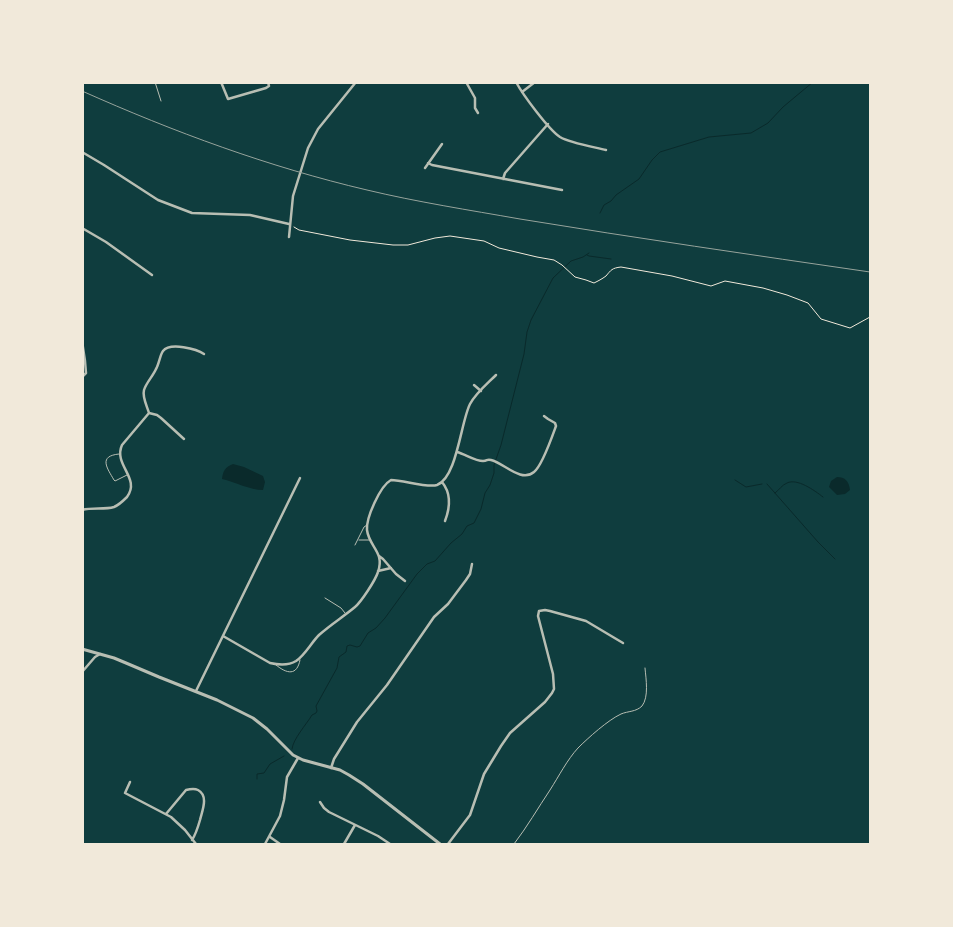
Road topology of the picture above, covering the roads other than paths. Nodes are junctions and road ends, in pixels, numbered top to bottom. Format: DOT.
graph roads {
  1 [pos="155,82"];
  2 [pos="221,82"];
  3 [pos="268,82"];
  4 [pos="356,82"];
  5 [pos="466,82"];
  6 [pos="516,82"];
  7 [pos="534,82"];
  8 [pos="522,92"];
  9 [pos="161,101"];
  10 [pos="478,113"];
  11 [pos="548,124"];
  12 [pos="442,144"];
  13 [pos="606,150"];
  14 [pos="82,152"];
  15 [pos="428,163"];
  16 [pos="425,168"];
  17 [pos="503,179"];
  18 [pos="562,190"];
  19 [pos="289,224"];
  20 [pos="82,228"];
  21 [pos="288,237"];
  22 [pos="152,275"];
  23 [pos="82,342"];
  24 [pos="204,354"];
  25 [pos="84,363"];
  26 [pos="496,375"];
  27 [pos="82,377"];
  28 [pos="474,385"];
  29 [pos="481,391"];
  30 [pos="149,413"];
  31 [pos="544,416"];
  32 [pos="184,439"];
  33 [pos="457,452"];
  34 [pos="119,454"];
  35 [pos="127,475"];
  36 [pos="300,478"];
  37 [pos="442,482"];
  38 [pos="82,510"];
  39 [pos="444,521"];
  40 [pos="367,524"];
  41 [pos="358,540"];
  42 [pos="370,540"];
  43 [pos="355,546"];
  44 [pos="379,556"];
  45 [pos="472,564"];
  46 [pos="390,568"];
  47 [pos="378,571"];
  48 [pos="405,581"];
  49 [pos="325,598"];
  50 [pos="346,614"];
  51 [pos="223,636"];
  52 [pos="623,643"];
  53 [pos="82,649"];
  54 [pos="100,654"];
  55 [pos="301,656"];
  56 [pos="276,665"];
  57 [pos="645,668"];
  58 [pos="82,672"];
  59 [pos="196,691"];
  60 [pos="298,758"];
  61 [pos="331,768"];
  62 [pos="130,782"];
  63 [pos="320,802"];
  64 [pos="166,814"];
  65 [pos="355,825"];
  66 [pos="270,837"];
  67 [pos="192,840"];
  68 [pos="196,844"];
  69 [pos="265,844"];
  70 [pos="280,844"];
  71 [pos="344,844"];
  72 [pos="390,844"];
  73 [pos="440,844"];
  74 [pos="448,844"];
  75 [pos="514,844"];
  1 -- 9 [label="lane"];
  2 -- 3 [label="street"];
  4 -- 19 [label="street"];
  5 -- 10 [label="street"];
  6 -- 8 [label="street"];
  7 -- 8 [label="street"];
  8 -- 11 [label="street"];
  11 -- 13 [label="street"];
  11 -- 17 [label="street"];
  12 -- 15 [label="street"];
  14 -- 19 [label="street"];
  15 -- 16 [label="street"];
  15 -- 17 [label="street"];
  17 -- 18 [label="street"];
  19 -- 21 [label="street"];
  20 -- 22 [label="street"];
  23 -- 25 [label="street"];
  24 -- 30 [label="street"];
  25 -- 27 [label="street"];
  26 -- 29 [label="street"];
  28 -- 29 [label="street"];
  29 -- 33 [label="street"];
  30 -- 32 [label="street"];
  30 -- 34 [label="street"];
  31 -- 33 [label="street"];
  33 -- 37 [label="street"];
  34 -- 35 [label="street"];
  34 -- 35 [label="lane"];
  35 -- 38 [label="street"];
  36 -- 51 [label="street"];
  37 -- 39 [label="street"];
  37 -- 40 [label="street"];
  40 -- 41 [label="lane"];
  40 -- 42 [label="street"];
  41 -- 42 [label="lane"];
  41 -- 43 [label="lane"];
  42 -- 44 [label="street"];
  44 -- 46 [label="street"];
  44 -- 47 [label="street"];
  45 -- 61 [label="street"];
  46 -- 47 [label="street"];
  46 -- 48 [label="street"];
  47 -- 50 [label="street"];
  49 -- 50 [label="lane"];
  50 -- 55 [label="street"];
  51 -- 56 [label="street"];
  51 -- 59 [label="street"];
  52 -- 74 [label="street"];
  53 -- 54 [label="street"];
  54 -- 58 [label="street"];
  54 -- 59 [label="street"];
  55 -- 56 [label="street"];
  55 -- 56 [label="lane"];
  57 -- 75 [label="lane"];
  59 -- 60 [label="street"];
  60 -- 61 [label="street"];
  60 -- 66 [label="street"];
  61 -- 73 [label="street"];
  62 -- 64 [label="street"];
  63 -- 65 [label="street"];
  64 -- 67 [label="street"];
  64 -- 67 [label="street"];
  65 -- 71 [label="street"];
  65 -- 72 [label="street"];
  66 -- 69 [label="street"];
  66 -- 70 [label="street"];
  67 -- 68 [label="street"];
}
